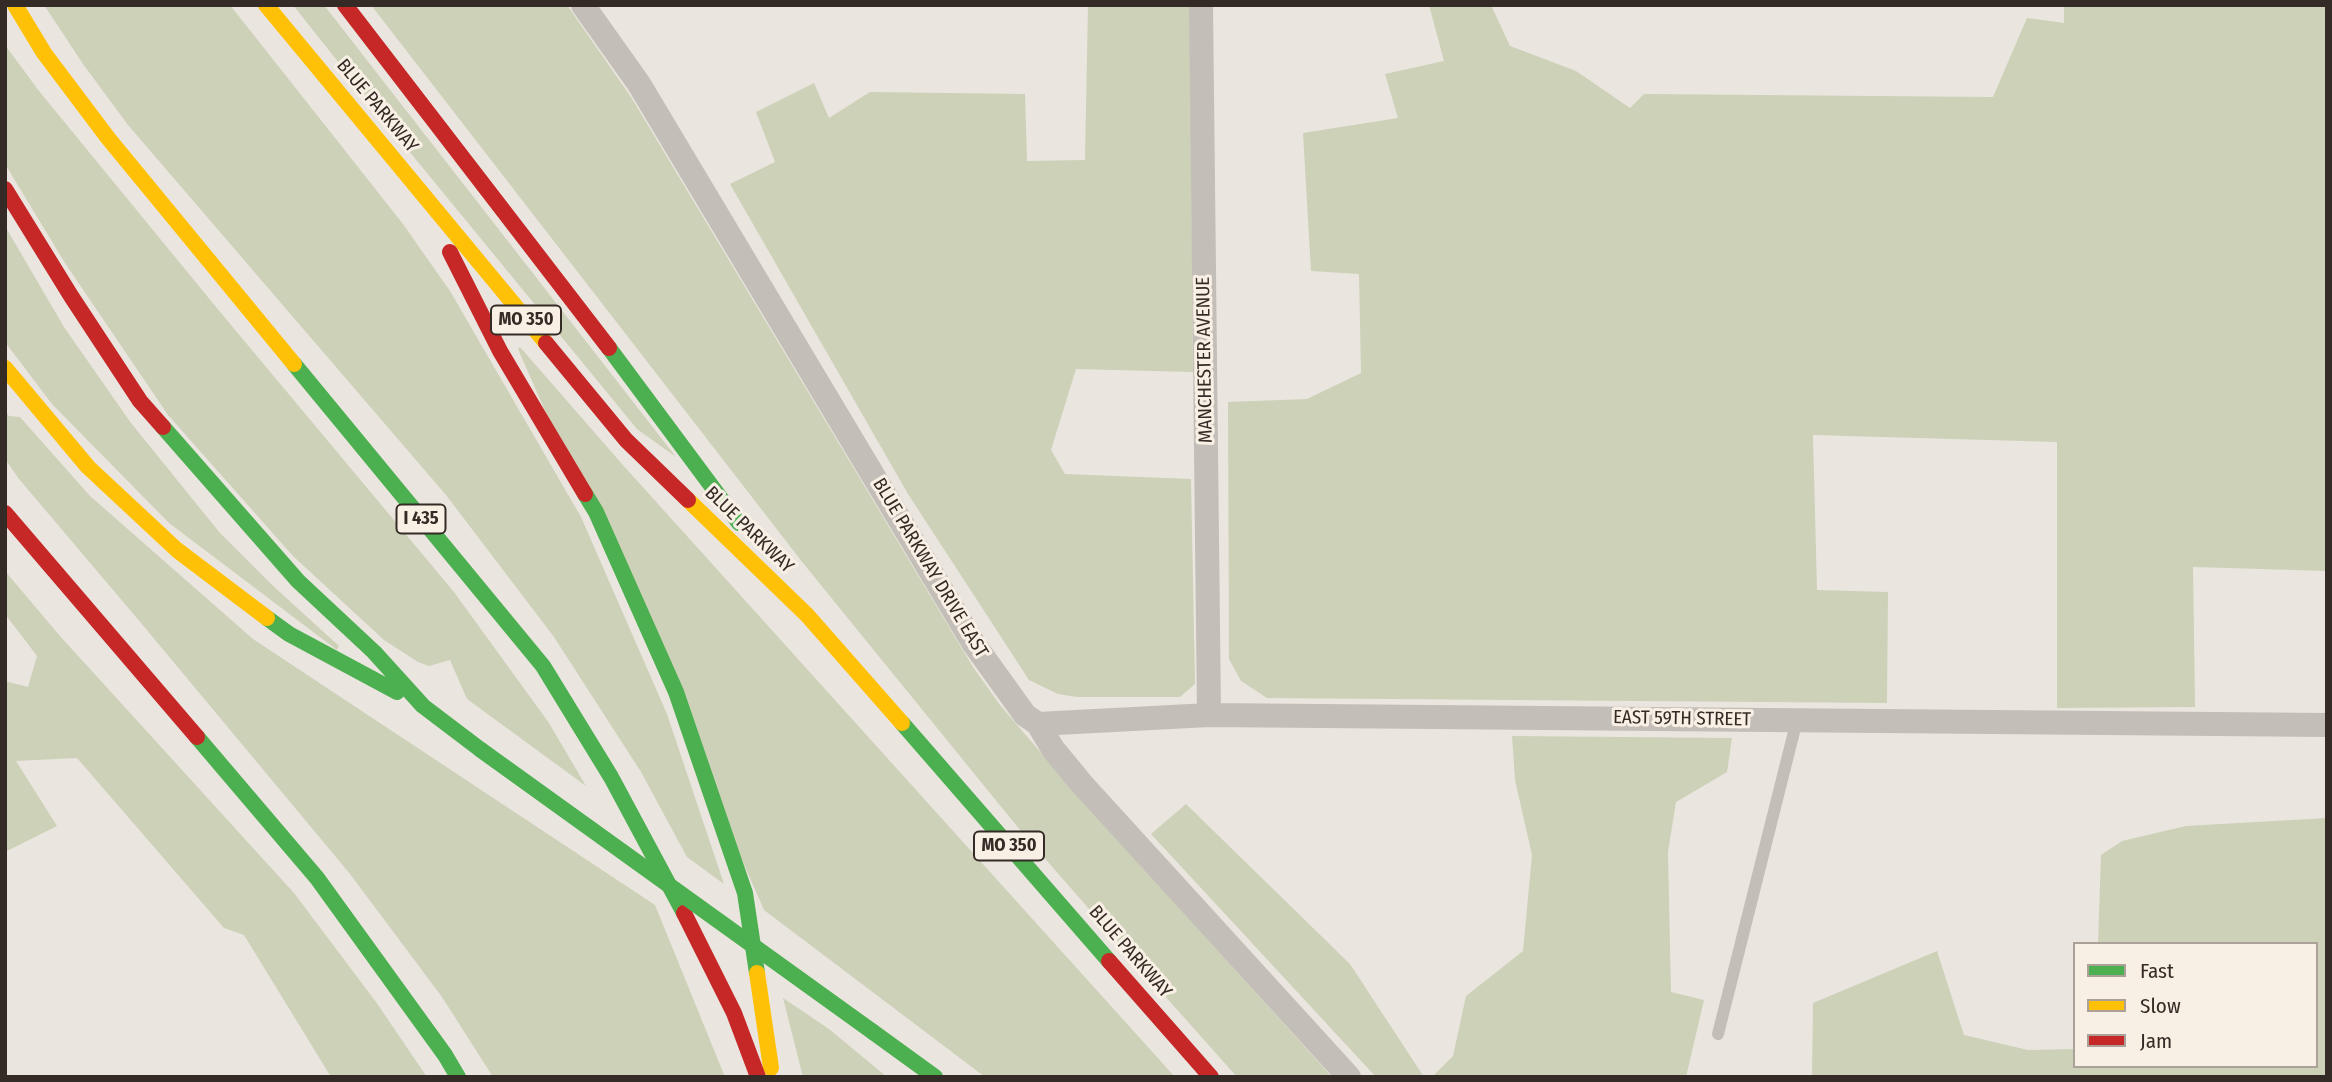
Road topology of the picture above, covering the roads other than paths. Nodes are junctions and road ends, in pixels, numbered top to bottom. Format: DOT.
graph roads {
  1 [pos="15,5"];
  2 [pos="266,5"];
  3 [pos="345,5"];
  4 [pos="583,5"];
  5 [pos="1201,5"];
  6 [pos="5,189"];
  7 [pos="419,190"];
  8 [pos="5,368"];
  9 [pos="5,513"];
  10 [pos="807,615"];
  11 [pos="423,706"];
  12 [pos="1209,715"];
  13 [pos="1797,720"];
  14 [pos="1038,724"];
  15 [pos="2327,725"];
  16 [pos="1718,1034"];
  17 [pos="458,1077"];
  18 [pos="758,1077"];
  19 [pos="773,1077"];
  20 [pos="935,1077"];
  21 [pos="1211,1077"];
  22 [pos="1349,1077"];
  1 -- 18 [label="highway, I 435"];
  2 -- 7 [label="highway, BLUE PARKWAY / MO 350"];
  3 -- 10 [label="highway"];
  4 -- 14 [label="street, BLUE PARKWAY DRIVE EAST"];
  5 -- 12 [label="street, MANCHESTER AVENUE"];
  6 -- 11 [label="highway"];
  7 -- 10 [label="highway, BLUE PARKWAY / MO 350"];
  7 -- 19 [label="highway"];
  8 -- 11 [label="highway"];
  9 -- 17 [label="highway"];
  10 -- 21 [label="highway, BLUE PARKWAY / MO 350"];
  11 -- 20 [label="highway, bridge"];
  12 -- 13 [label="street, EAST 59TH STREET"];
  12 -- 14 [label="street, EAST 59TH STREET"];
  13 -- 15 [label="street, EAST 59TH STREET"];
  13 -- 16 [label="lane"];
  14 -- 22 [label="street, BLUE PARKWAY DRIVE EAST"];
}
